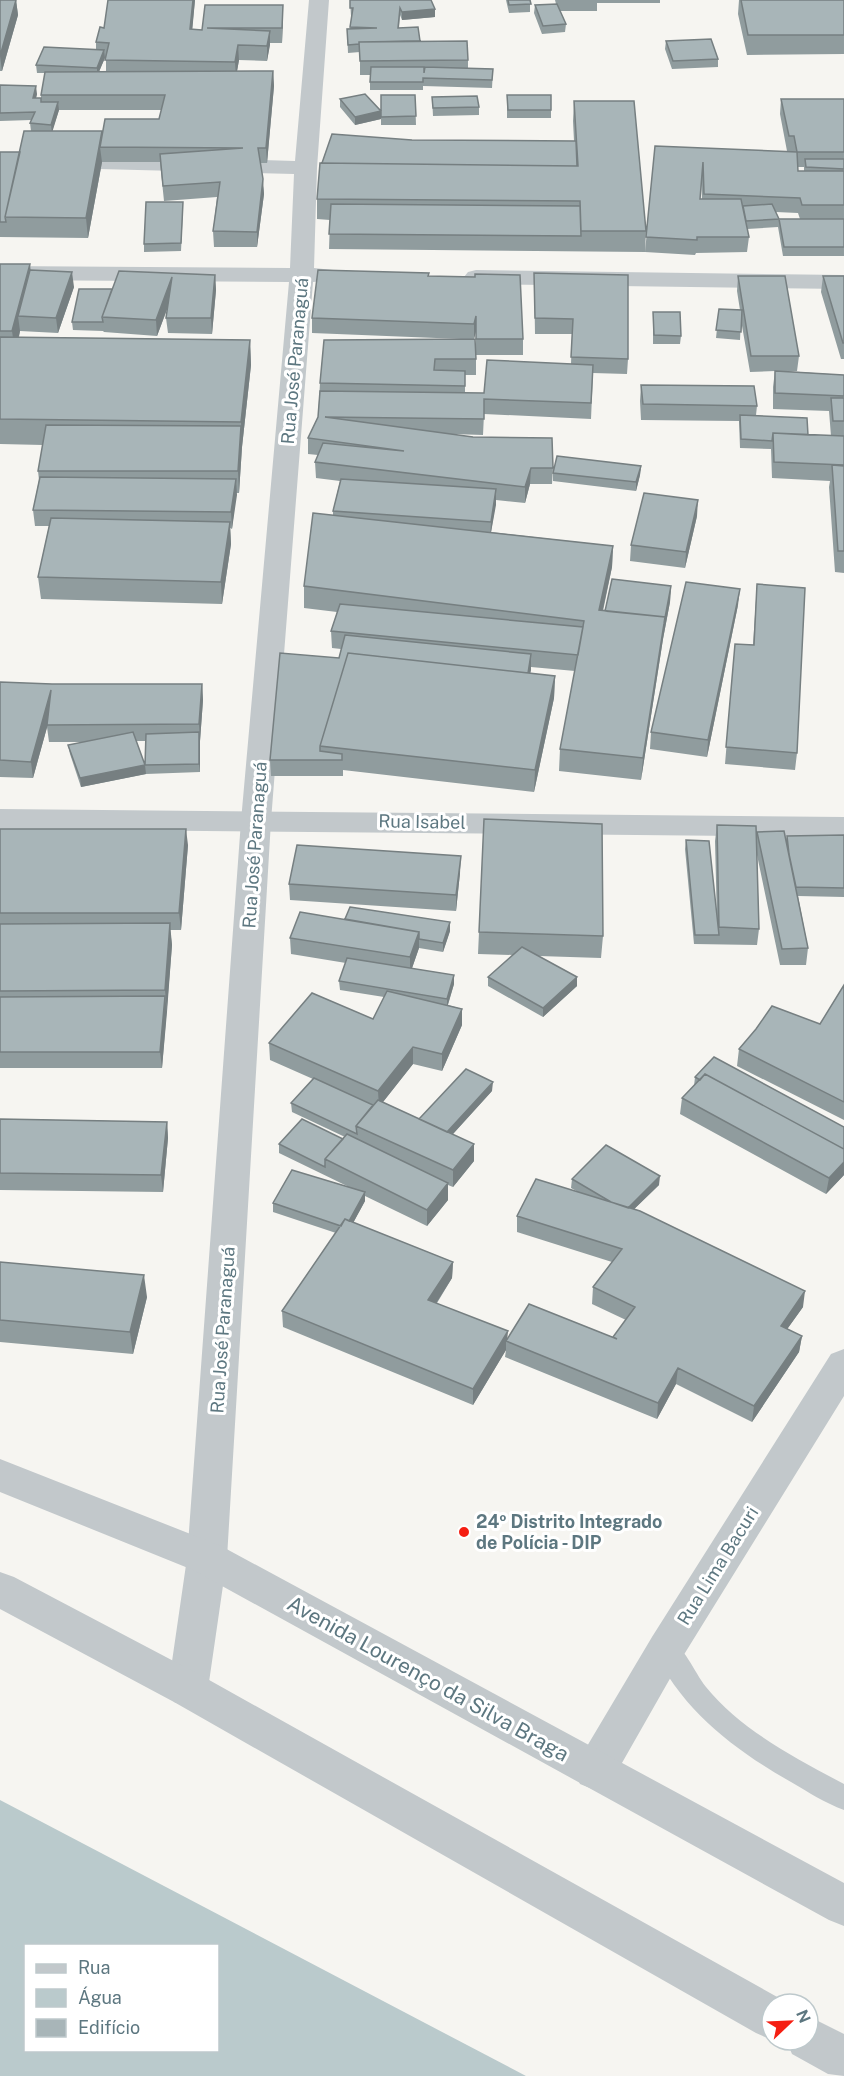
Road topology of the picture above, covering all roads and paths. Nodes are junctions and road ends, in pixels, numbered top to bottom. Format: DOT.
graph roads {
  1 [pos="319,0"];
  2 [pos="36,161"];
  3 [pos="306,168"];
  4 [pos="0,273"];
  5 [pos="302,275"];
  6 [pos="350,276"];
  7 [pos="456,277"];
  8 [pos="844,282"];
  9 [pos="0,819"];
  10 [pos="256,821"];
  11 [pos="844,826"];
  12 [pos="844,1364"];
  13 [pos="0,1475"];
  14 [pos="207,1558"];
  15 [pos="0,1589"];
  16 [pos="666,1650"];
  17 [pos="188,1689"];
  18 [pos="595,1771"];
  19 [pos="844,1798"];
  20 [pos="844,1906"];
  21 [pos="760,2011"];
  22 [pos="820,2045"];
  23 [pos="844,2058"];
  1 -- 3 [label="street, Rua José Paranaguá"];
  2 -- 3 [label="street"];
  3 -- 5 [label="street, Rua José Paranaguá"];
  4 -- 5 [label="street"];
  5 -- 6 [label="street"];
  5 -- 10 [label="street, Rua José Paranaguá"];
  7 -- 8 [label="street"];
  9 -- 10 [label="street, Rua Isabel"];
  10 -- 11 [label="street, Rua Isabel"];
  10 -- 14 [label="street, Rua José Paranaguá"];
  12 -- 16 [label="street, Rua Lima Bacuri"];
  13 -- 14 [label="street, Avenida Lourenço da Silva Braga"];
  14 -- 17 [label="street, Rua José Paranaguá"];
  14 -- 18 [label="street, Avenida Lourenço da Silva Braga"];
  15 -- 17 [label="street"];
  16 -- 18 [label="street, Rua Lima Bacuri"];
  16 -- 19 [label="lane"];
  17 -- 21 [label="street"];
  18 -- 20 [label="street, Avenida Lourenço da Silva Braga"];
  22 -- 23 [label="street"];
}
